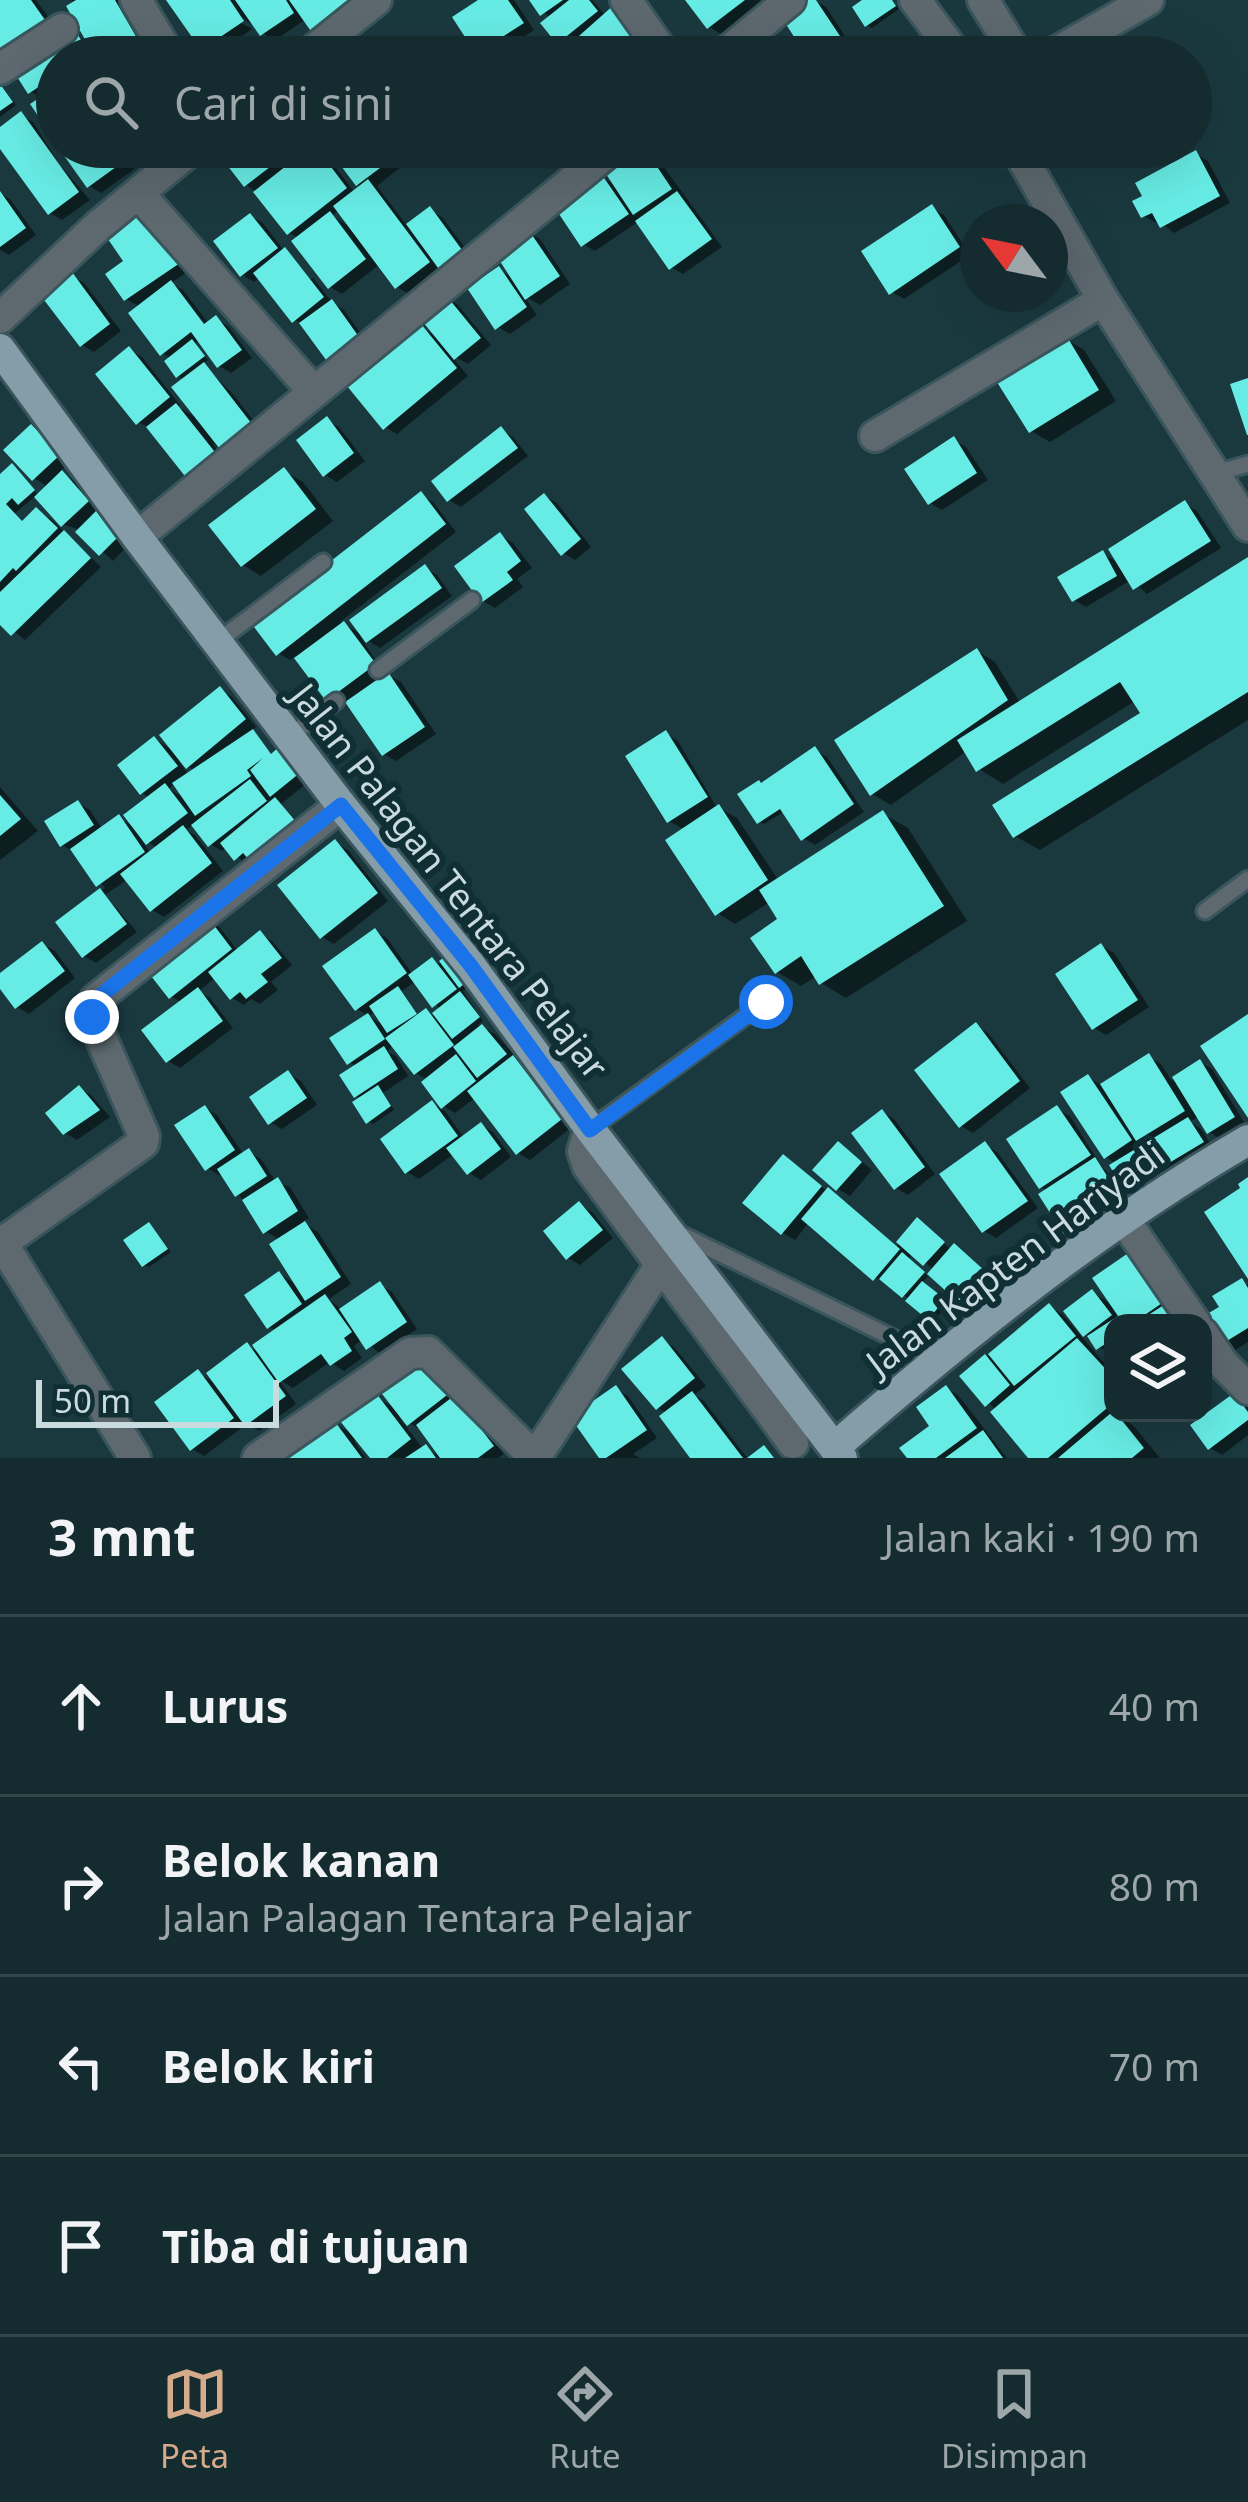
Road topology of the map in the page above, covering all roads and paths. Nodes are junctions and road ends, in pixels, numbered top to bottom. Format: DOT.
graph roads {
  1 [pos="136,0"];
  2 [pos="376,0"];
  3 [pos="626,0"];
  4 [pos="790,0"];
  5 [pos="915,0"];
  6 [pos="983,0"];
  7 [pos="1148,0"];
  8 [pos="62,29"];
  9 [pos="51,36"];
  10 [pos="157,36"];
  11 [pos="331,36"];
  12 [pos="651,36"];
  13 [pos="746,36"];
  14 [pos="942,36"];
  15 [pos="1005,36"];
  16 [pos="1085,36"];
  17 [pos="36,46"];
  18 [pos="0,69"];
  19 [pos="169,168"];
  20 [pos="589,168"];
  21 [pos="1028,168"];
  22 [pos="139,194"];
  23 [pos="1103,300"];
  24 [pos="0,318"];
  25 [pos="0,349"];
  26 [pos="314,392"];
  27 [pos="875,436"];
  28 [pos="1248,464"];
  29 [pos="1216,473"];
  30 [pos="1248,526"];
  31 [pos="136,537"];
  32 [pos="323,562"];
  33 [pos="472,600"];
  34 [pos="217,642"];
  35 [pos="378,670"];
  36 [pos="336,701"];
  37 [pos="289,736"];
  38 [pos="341,805"];
  39 [pos="1248,879"];
  40 [pos="1205,910"];
  41 [pos="766,1002"];
  42 [pos="590,1130"];
  43 [pos="1248,1140"];
  44 [pos="1123,1218"];
  45 [pos="666,1228"];
  46 [pos="1,1242"];
  47 [pos="661,1266"];
  48 [pos="1190,1314"];
  49 [pos="1212,1348"];
  50 [pos="936,1359"];
  51 [pos="1248,1389"];
  52 [pos="793,1443"];
  53 [pos="838,1453"];
  54 [pos="135,1458"];
  55 [pos="258,1458"];
  56 [pos="535,1458"];
  1 -- 10 [label="street"];
  2 -- 11 [label="street"];
  3 -- 12 [label="street"];
  4 -- 13 [label="street"];
  5 -- 14 [label="street"];
  6 -- 15 [label="street"];
  7 -- 16 [label="street"];
  8 -- 9 [label="street"];
  17 -- 18 [label="street"];
  19 -- 22 [label="street"];
  20 -- 26 [label="street"];
  21 -- 23 [label="street"];
  22 -- 24 [label="street"];
  22 -- 26 [label="street"];
  23 -- 27 [label="street"];
  23 -- 29 [label="street"];
  25 -- 31 [label="main road, Jalan Palagan Tentara Pelajar"];
  26 -- 31 [label="street"];
  28 -- 29 [label="lane"];
  29 -- 30 [label="street"];
  31 -- 34 [label="main road, Jalan Palagan Tentara Pelajar"];
  32 -- 34 [label="lane"];
  33 -- 35 [label="lane"];
  34 -- 37 [label="main road, Jalan Palagan Tentara Pelajar"];
  36 -- 37 [label="lane"];
  37 -- 38 [label="main road, Jalan Palagan Tentara Pelajar"];
  38 -- 42 [label="main road, Jalan Palagan Tentara Pelajar"];
  38 -- 46 [label="street"];
  39 -- 40 [label="lane"];
  41 -- 42 [label="lane"];
  42 -- 45 [label="main road, Jalan Palagan Tentara Pelajar"];
  42 -- 47 [label="street"];
  43 -- 44 [label="main road, Jalan Kapten Hariyadi"];
  44 -- 48 [label="street"];
  44 -- 50 [label="main road, Jalan Kapten Hariyadi"];
  45 -- 50 [label="lane"];
  45 -- 53 [label="main road, Jalan Palagan Tentara Pelajar"];
  46 -- 54 [label="street"];
  47 -- 52 [label="street"];
  47 -- 56 [label="street"];
  49 -- 51 [label="street"];
  50 -- 53 [label="main road, Jalan Kapten Hariyadi"];
  55 -- 56 [label="street"];
}
